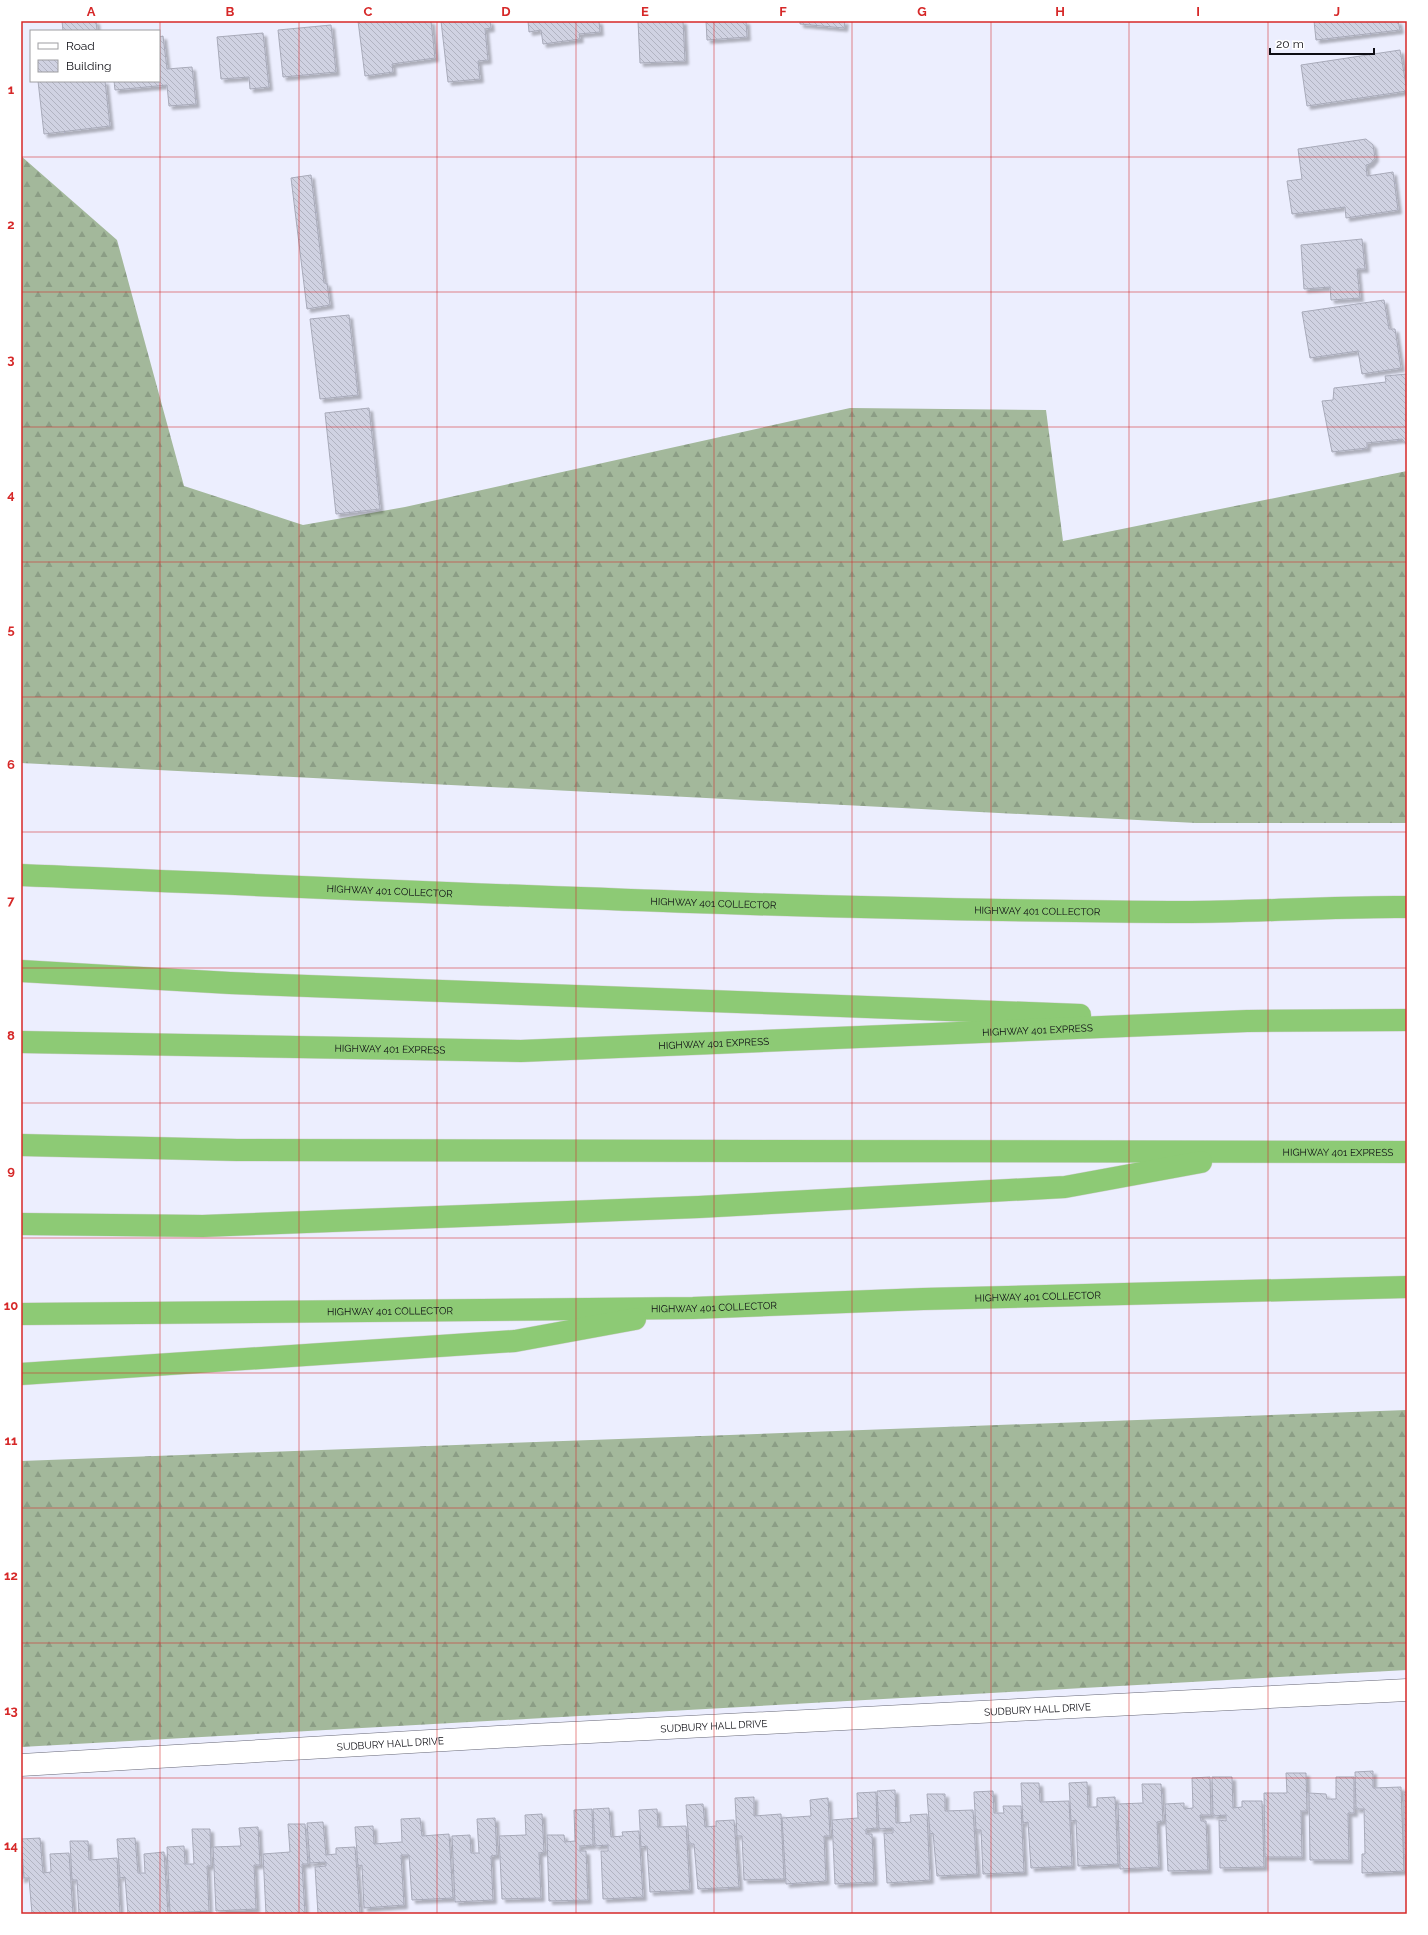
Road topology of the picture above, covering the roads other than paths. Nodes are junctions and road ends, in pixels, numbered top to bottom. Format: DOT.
graph roads {
  1 [pos="21,875"];
  2 [pos="1407,907"];
  3 [pos="21,970"];
  4 [pos="1407,1020"];
  5 [pos="1247,1022"];
  6 [pos="21,1042"];
  7 [pos="21,1145"];
  8 [pos="1407,1152"];
  9 [pos="1253,1153"];
  10 [pos="21,1224"];
  11 [pos="1407,1287"];
  12 [pos="693,1308"];
  13 [pos="21,1314"];
  14 [pos="21,1374"];
  15 [pos="1407,1690"];
  16 [pos="21,1765"];
  1 -- 2 [label="highway, HIGHWAY 401 COLLECTOR"];
  3 -- 5 [label="highway"];
  4 -- 5 [label="highway, HIGHWAY 401 EXPRESS"];
  5 -- 6 [label="highway, HIGHWAY 401 EXPRESS"];
  7 -- 9 [label="highway, HIGHWAY 401 EXPRESS"];
  8 -- 9 [label="highway, HIGHWAY 401 EXPRESS"];
  9 -- 10 [label="highway"];
  11 -- 12 [label="highway, HIGHWAY 401 COLLECTOR"];
  12 -- 13 [label="highway, HIGHWAY 401 COLLECTOR"];
  12 -- 14 [label="highway"];
  15 -- 16 [label="street, SUDBURY HALL DRIVE"];
}
